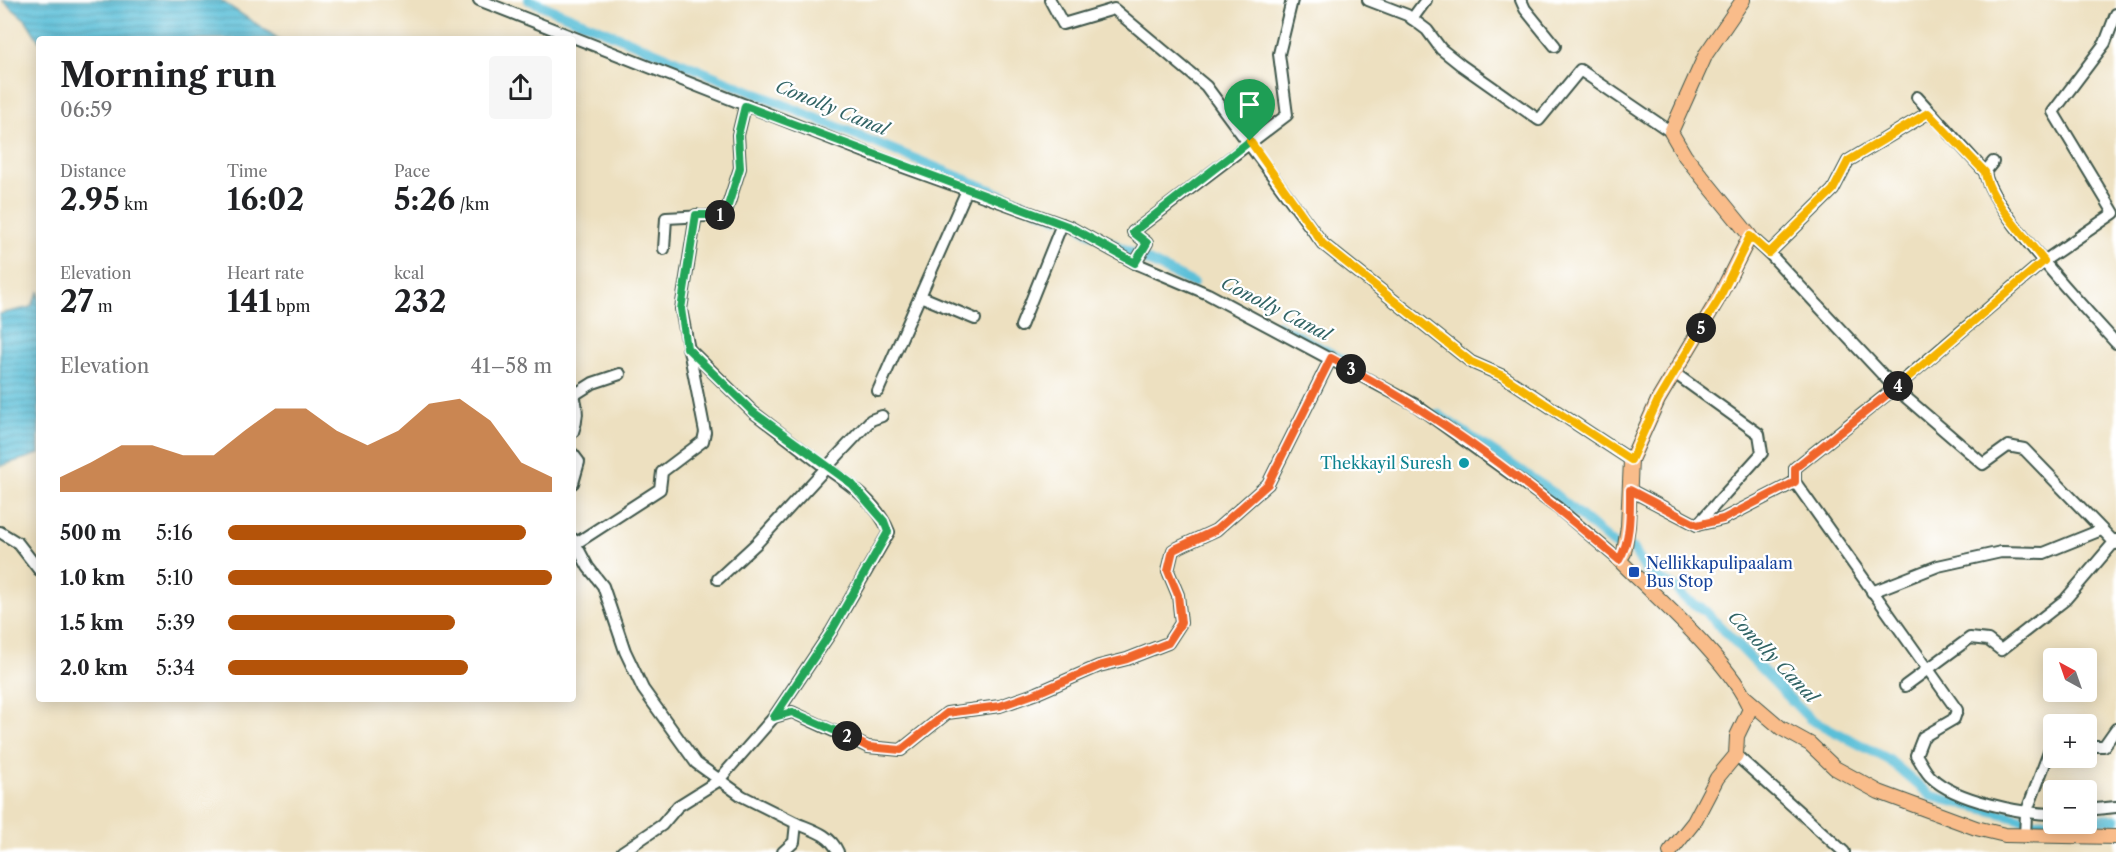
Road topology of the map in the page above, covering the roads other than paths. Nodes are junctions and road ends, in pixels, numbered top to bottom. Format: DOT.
graph roads {
  1 [pos="479,0"];
  2 [pos="1050,0"];
  3 [pos="1292,0"];
  4 [pos="1368,0"];
  5 [pos="1426,0"];
  6 [pos="1521,0"];
  7 [pos="1743,0"];
  8 [pos="1111,4"];
  9 [pos="2116,14"];
  10 [pos="1412,19"];
  11 [pos="569,36"];
  12 [pos="576,39"];
  13 [pos="1555,46"];
  14 [pos="1917,97"];
  15 [pos="745,106"];
  16 [pos="1928,113"];
  17 [pos="1671,132"];
  18 [pos="1250,141"];
  19 [pos="1993,162"];
  20 [pos="1985,172"];
  21 [pos="967,190"];
  22 [pos="696,215"];
  23 [pos="1062,224"];
  24 [pos="1750,236"];
  25 [pos="664,249"];
  26 [pos="1769,253"];
  27 [pos="2044,261"];
  28 [pos="1135,262"];
  29 [pos="920,296"];
  30 [pos="975,319"];
  31 [pos="1021,326"];
  32 [pos="2116,343"];
  33 [pos="687,348"];
  34 [pos="1331,358"];
  35 [pos="1673,372"];
  36 [pos="620,374"];
  37 [pos="1895,388"];
  38 [pos="878,391"];
  39 [pos="576,394"];
  40 [pos="882,416"];
  41 [pos="576,458"];
  42 [pos="1631,460"];
  43 [pos="826,468"];
  44 [pos="576,472"];
  45 [pos="1795,482"];
  46 [pos="1630,490"];
  47 [pos="1697,525"];
  48 [pos="2101,530"];
  49 [pos="0,532"];
  50 [pos="576,541"];
  51 [pos="2115,542"];
  52 [pos="576,546"];
  53 [pos="1623,551"];
  54 [pos="36,566"];
  55 [pos="718,579"];
  56 [pos="1872,592"];
  57 [pos="1927,670"];
  58 [pos="1905,686"];
  59 [pos="1746,698"];
  60 [pos="774,717"];
  61 [pos="2116,729"];
  62 [pos="2097,746"];
  63 [pos="1736,755"];
  64 [pos="2043,768"];
  65 [pos="718,781"];
  66 [pos="2116,807"];
  67 [pos="2097,809"];
  68 [pos="2026,813"];
  69 [pos="2043,814"];
  70 [pos="796,823"];
  71 [pos="2025,837"];
  72 [pos="2116,837"];
  73 [pos="622,852"];
  74 [pos="783,852"];
  75 [pos="838,852"];
  76 [pos="1670,852"];
  77 [pos="1844,852"];
  1 -- 11 [label="street"];
  2 -- 8 [label="street"];
  3 -- 18 [label="street"];
  4 -- 10 [label="street"];
  5 -- 10 [label="street"];
  6 -- 13 [label="street"];
  7 -- 17 [label="main road"];
  8 -- 18 [label="street"];
  9 -- 27 [label="street"];
  10 -- 17 [label="street"];
  12 -- 15 [label="street"];
  14 -- 16 [label="street"];
  15 -- 21 [label="street"];
  15 -- 22 [label="street"];
  16 -- 20 [label="street"];
  16 -- 26 [label="street"];
  17 -- 24 [label="main road"];
  18 -- 28 [label="street"];
  18 -- 42 [label="street"];
  19 -- 20 [label="street"];
  20 -- 27 [label="street"];
  21 -- 23 [label="street"];
  21 -- 29 [label="street"];
  22 -- 25 [label="street"];
  22 -- 33 [label="street"];
  23 -- 28 [label="street"];
  23 -- 31 [label="street"];
  24 -- 26 [label="street"];
  24 -- 35 [label="main road"];
  26 -- 37 [label="street"];
  27 -- 32 [label="street"];
  27 -- 37 [label="street"];
  28 -- 34 [label="street"];
  29 -- 30 [label="street"];
  29 -- 38 [label="street"];
  33 -- 43 [label="street"];
  33 -- 50 [label="street"];
  34 -- 53 [label="street"];
  34 -- 60 [label="street"];
  35 -- 42 [label="main road"];
  35 -- 47 [label="street"];
  36 -- 39 [label="street"];
  37 -- 45 [label="street"];
  37 -- 48 [label="street"];
  40 -- 43 [label="street"];
  41 -- 44 [label="street"];
  42 -- 46 [label="main road"];
  43 -- 55 [label="street"];
  43 -- 60 [label="street"];
  45 -- 47 [label="street"];
  45 -- 56 [label="street"];
  46 -- 47 [label="street"];
  46 -- 53 [label="main road"];
  48 -- 51 [label="street"];
  48 -- 56 [label="street"];
  49 -- 54 [label="street"];
  51 -- 57 [label="street"];
  52 -- 65 [label="street"];
  53 -- 59 [label="main road"];
  56 -- 57 [label="street"];
  57 -- 58 [label="street"];
  57 -- 68 [label="street"];
  59 -- 63 [label="main road"];
  59 -- 71 [label="main road"];
  60 -- 65 [label="street"];
  61 -- 62 [label="street"];
  63 -- 76 [label="main road"];
  63 -- 77 [label="street"];
  64 -- 68 [label="street"];
  65 -- 70 [label="street"];
  65 -- 73 [label="street"];
  66 -- 67 [label="street"];
  68 -- 69 [label="street"];
  68 -- 71 [label="street"];
  70 -- 74 [label="street"];
  70 -- 75 [label="street"];
  71 -- 72 [label="main road"];
}
